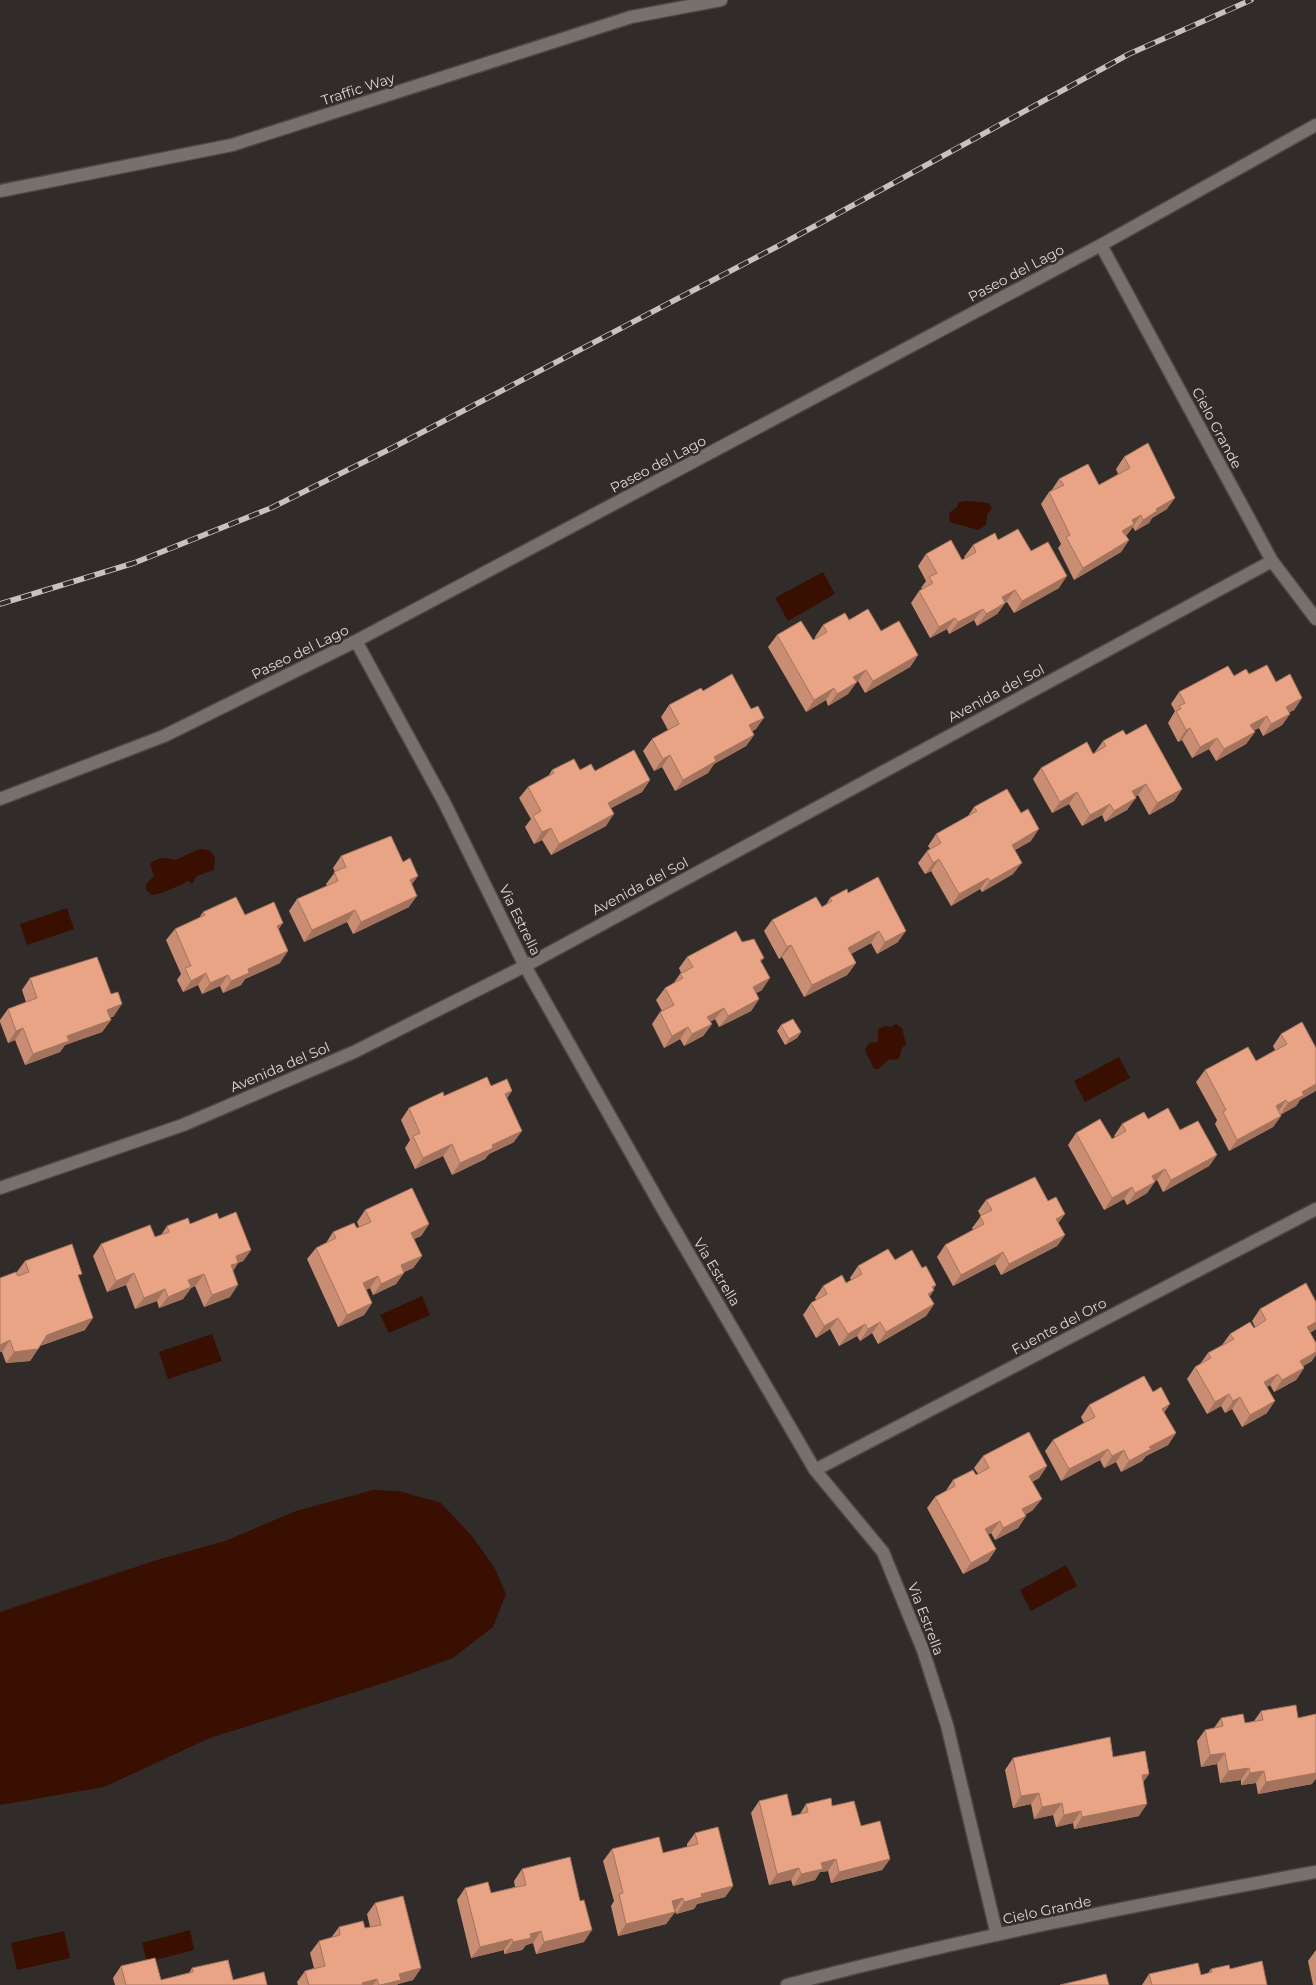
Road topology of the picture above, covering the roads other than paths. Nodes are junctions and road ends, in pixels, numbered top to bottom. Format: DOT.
graph roads {
  1 [pos="721,0"];
  2 [pos="1316,125"];
  3 [pos="0,191"];
  4 [pos="1101,245"];
  5 [pos="1272,561"];
  6 [pos="1316,619"];
  7 [pos="356,641"];
  8 [pos="0,799"];
  9 [pos="525,966"];
  10 [pos="0,1188"];
  11 [pos="1316,1208"];
  12 [pos="815,1470"];
  13 [pos="1316,1872"];
  14 [pos="997,1935"];
  15 [pos="787,1985"];
  1 -- 3 [label="street, Traffic Way"];
  2 -- 4 [label="street, Paseo del Lago"];
  4 -- 5 [label="street, Cielo Grande"];
  4 -- 7 [label="street, Paseo del Lago"];
  5 -- 6 [label="street, Cielo Grande"];
  5 -- 9 [label="street, Avenida del Sol"];
  7 -- 8 [label="street, Paseo del Lago"];
  7 -- 9 [label="street, Via Estrella"];
  9 -- 10 [label="street, Avenida del Sol"];
  9 -- 12 [label="street, Via Estrella"];
  11 -- 12 [label="street, Fuente del Oro"];
  12 -- 14 [label="street, Via Estrella"];
  13 -- 14 [label="street, Cielo Grande"];
  14 -- 15 [label="street, Cielo Grande"];
}
